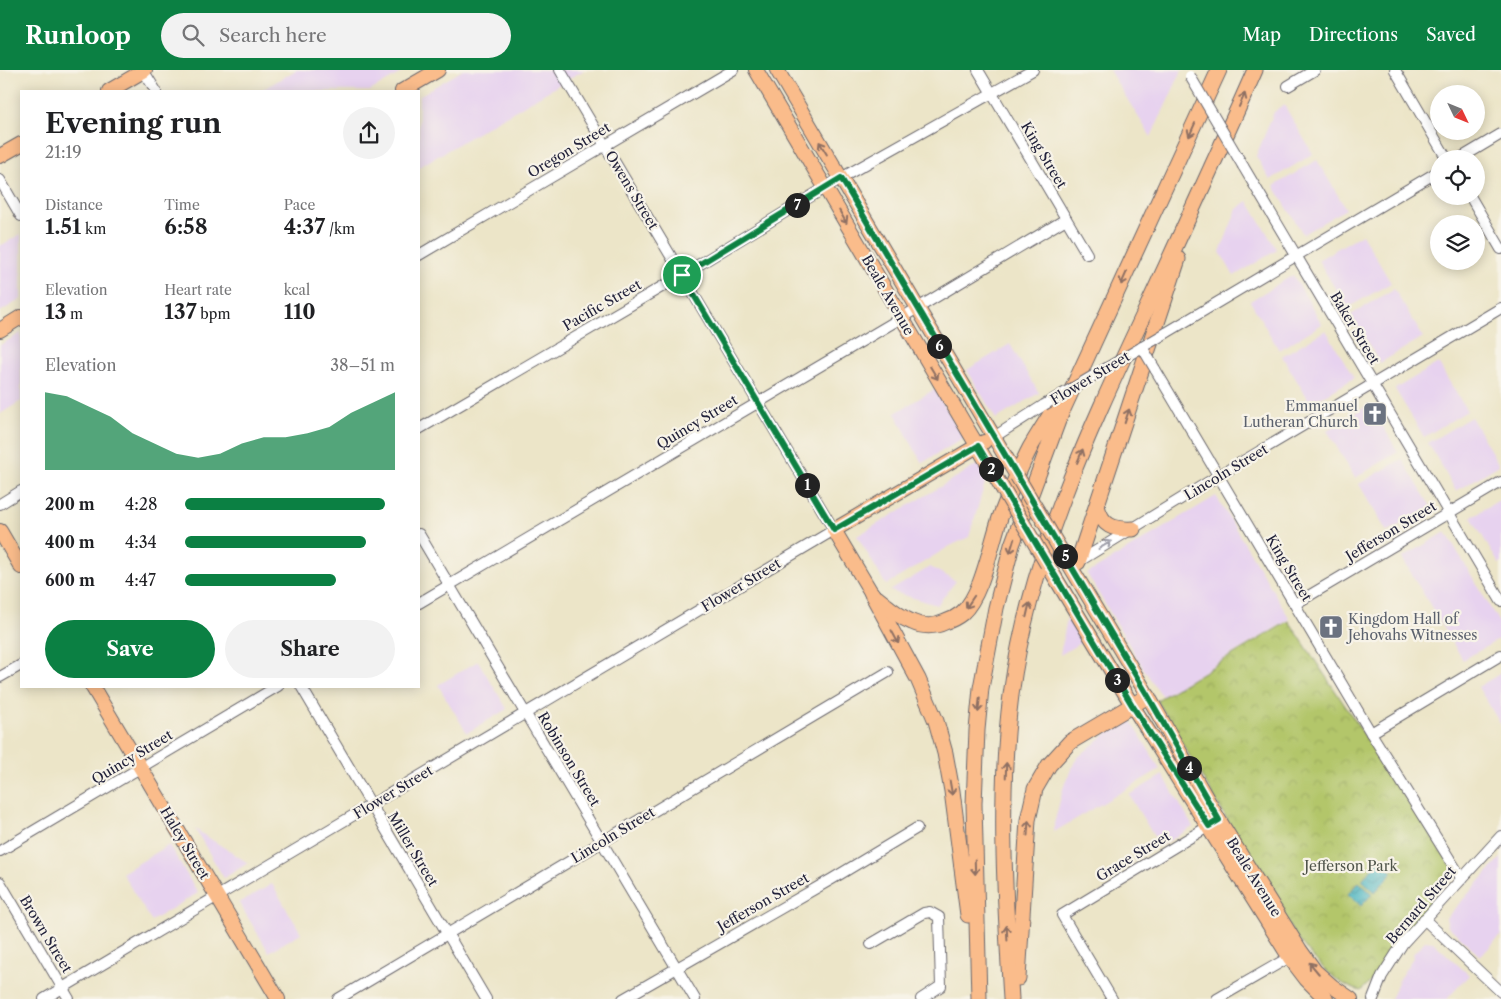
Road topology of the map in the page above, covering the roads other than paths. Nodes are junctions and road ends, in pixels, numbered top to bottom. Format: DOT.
graph roads {
  1 [pos="144,70"];
  2 [pos="438,70"];
  3 [pos="560,70"];
  4 [pos="733,70"];
  5 [pos="756,70"];
  6 [pos="777,70"];
  7 [pos="978,70"];
  8 [pos="1033,70"];
  9 [pos="1219,70"];
  10 [pos="1255,70"];
  11 [pos="1315,70"];
  12 [pos="1395,70"];
  13 [pos="1188,73"];
  14 [pos="1288,86"];
  15 [pos="111,90"];
  16 [pos="155,90"];
  17 [pos="404,90"];
  18 [pos="992,94"];
  19 [pos="1501,134"];
  20 [pos="20,145"];
  21 [pos="605,145"];
  22 [pos="1442,150"];
  23 [pos="1474,150"];
  24 [pos="0,156"];
  25 [pos="1430,176"];
  26 [pos="841,178"];
  27 [pos="0,180"];
  28 [pos="825,188"];
  29 [pos="1201,192"];
  30 [pos="1475,205"];
  31 [pos="20,214"];
  32 [pos="1066,219"];
  33 [pos="1501,249"];
  34 [pos="420,254"];
  35 [pos="1087,254"];
  36 [pos="1296,256"];
  37 [pos="682,275"];
  38 [pos="917,308"];
  39 [pos="1501,308"];
  40 [pos="20,318"];
  41 [pos="902,318"];
  42 [pos="0,330"];
  43 [pos="1097,339"];
  44 [pos="1142,347"];
  45 [pos="1372,384"];
  46 [pos="757,402"];
  47 [pos="420,428"];
  48 [pos="994,437"];
  49 [pos="978,446"];
  50 [pos="1218,476"];
  51 [pos="1501,482"];
  52 [pos="20,492"];
  53 [pos="0,504"];
  54 [pos="1097,506"];
  55 [pos="1449,512"];
  56 [pos="1132,529"];
  57 [pos="834,530"];
  58 [pos="0,531"];
  59 [pos="420,536"];
  60 [pos="20,565"];
  61 [pos="1075,565"];
  62 [pos="1056,577"];
  63 [pos="449,585"];
  64 [pos="872,594"];
  65 [pos="1501,600"];
  66 [pos="420,602"];
  67 [pos="1295,604"];
  68 [pos="1501,655"];
  69 [pos="20,666"];
  70 [pos="888,672"];
  71 [pos="0,677"];
  72 [pos="93,688"];
  73 [pos="275,688"];
  74 [pos="302,688"];
  75 [pos="1148,696"];
  76 [pos="1132,705"];
  77 [pos="525,713"];
  78 [pos="1371,732"];
  79 [pos="141,768"];
  80 [pos="371,805"];
  81 [pos="1214,823"];
  82 [pos="917,828"];
  83 [pos="1501,836"];
  84 [pos="602,842"];
  85 [pos="0,851"];
  86 [pos="1462,879"];
  87 [pos="0,882"];
  88 [pos="217,896"];
  89 [pos="1424,920"];
  90 [pos="448,934"];
  91 [pos="871,944"];
  92 [pos="1295,954"];
  93 [pos="676,968"];
  94 [pos="63,988"];
  95 [pos="1501,992"];
  96 [pos="44,999"];
  97 [pos="69,999"];
  98 [pos="278,999"];
  99 [pos="338,999"];
  100 [pos="486,999"];
  101 [pos="622,999"];
  102 [pos="695,999"];
  103 [pos="921,999"];
  104 [pos="979,999"];
  105 [pos="1011,999"];
  106 [pos="1017,999"];
  107 [pos="1112,999"];
  108 [pos="1217,999"];
  109 [pos="1326,999"];
  110 [pos="1351,999"];
  111 [pos="1373,999"];
  1 -- 15 [label="main road"];
  1 -- 16 [label="street"];
  2 -- 17 [label="main road"];
  3 -- 21 [label="street, Owens Street"];
  4 -- 21 [label="street, Oregon Street"];
  5 -- 28 [label="main road, Beale Avenue"];
  26 -- 6 [label="main road, Beale Avenue, one-way"];
  7 -- 18 [label="street, King Street"];
  8 -- 18 [label="street, Pacific Street"];
  9 -- 43 [label="highway, one-way"];
  29 -- 10 [label="highway, one-way"];
  11 -- 14 [label="street"];
  12 -- 22 [label="street"];
  13 -- 36 [label="street, Baker Street, bridge"];
  18 -- 26 [label="street, Pacific Street"];
  18 -- 32 [label="street, King Street"];
  19 -- 23 [label="street"];
  20 -- 24 [label="main road"];
  21 -- 34 [label="street, Oregon Street"];
  21 -- 37 [label="street, Owens Street"];
  25 -- 36 [label="street, Flower Street"];
  26 -- 28 [label="street, Pacific Street"];
  26 -- 38 [label="main road, Beale Avenue"];
  27 -- 31 [label="street"];
  28 -- 37 [label="street, Pacific Street"];
  28 -- 41 [label="main road, Beale Avenue, one-way"];
  54 -- 29 [label="highway, one-way"];
  105 -- 29 [label="highway, one-way"];
  30 -- 33 [label="street"];
  32 -- 35 [label="street, King Street"];
  32 -- 38 [label="street, Quincy Street"];
  36 -- 44 [label="street, Flower Street, bridge"];
  36 -- 45 [label="street, Baker Street"];
  37 -- 46 [label="street, Owens Street"];
  37 -- 47 [label="street, Pacific Street"];
  38 -- 41 [label="street, Quincy Street"];
  38 -- 48 [label="main road, Beale Avenue"];
  39 -- 45 [label="street, Lincoln Street"];
  40 -- 42 [label="main road"];
  41 -- 46 [label="street, Quincy Street"];
  41 -- 49 [label="main road, Beale Avenue, one-way"];
  43 -- 64 [label="highway, one-way"];
  43 -- 104 [label="highway, one-way"];
  44 -- 48 [label="street, Flower Street, bridge"];
  44 -- 50 [label="street, King Street, bridge"];
  45 -- 50 [label="street, Lincoln Street"];
  45 -- 55 [label="street, Baker Street"];
  46 -- 57 [label="street, Owens Street"];
  46 -- 63 [label="street, Quincy Street"];
  48 -- 49 [label="main road, Flower Street"];
  48 -- 61 [label="main road, Beale Avenue, bridge"];
  49 -- 57 [label="main road, Flower Street"];
  49 -- 62 [label="main road, Beale Avenue, bridge"];
  50 -- 56 [label="street, Lincoln Street"];
  50 -- 67 [label="street, King Street"];
  51 -- 55 [label="street, Jefferson Street"];
  52 -- 53 [label="street"];
  54 -- 56 [label="highway"];
  54 -- 61 [label="highway"];
  55 -- 65 [label="street, Baker Street"];
  55 -- 67 [label="street, Jefferson Street"];
  61 -- 56 [label="street, Lincoln Street, one-way"];
  57 -- 64 [label="main road, Owens Street"];
  57 -- 77 [label="street, Flower Street"];
  58 -- 60 [label="main road"];
  59 -- 63 [label="street, Robinson Street"];
  61 -- 62 [label="main road, Lincoln Street"];
  61 -- 75 [label="main road, Beale Avenue"];
  62 -- 76 [label="main road, Beale Avenue"];
  63 -- 66 [label="street, Quincy Street"];
  63 -- 77 [label="street, Robinson Street"];
  64 -- 104 [label="highway, one-way"];
  67 -- 78 [label="street, King Street"];
  68 -- 78 [label="street"];
  69 -- 71 [label="street"];
  70 -- 84 [label="street, Lincoln Street"];
  72 -- 79 [label="main road, Haley Street"];
  73 -- 79 [label="street, Quincy Street"];
  74 -- 80 [label="street, Miller Street"];
  75 -- 76 [label="highway"];
  75 -- 81 [label="main road, Beale Avenue"];
  76 -- 81 [label="main road, Beale Avenue"];
  106 -- 76 [label="highway, one-way"];
  77 -- 80 [label="street, Flower Street"];
  77 -- 84 [label="street, Robinson Street"];
  78 -- 86 [label="street, King Street"];
  79 -- 85 [label="street, Quincy Street"];
  79 -- 88 [label="main road, Haley Street"];
  80 -- 88 [label="street, Flower Street"];
  80 -- 90 [label="street, Miller Street"];
  81 -- 92 [label="main road, Beale Avenue"];
  81 -- 107 [label="street, Grace Street"];
  82 -- 93 [label="street, Jefferson Street"];
  83 -- 86 [label="street, Bernard Street"];
  84 -- 90 [label="street, Lincoln Street"];
  84 -- 93 [label="street, Robinson Street"];
  86 -- 89 [label="street, Bernard Street"];
  87 -- 94 [label="street, Brown Street"];
  88 -- 94 [label="street, Flower Street"];
  88 -- 98 [label="main road, Haley Street"];
  89 -- 95 [label="street"];
  89 -- 111 [label="street, Bernard Street"];
  90 -- 99 [label="street, Lincoln Street"];
  90 -- 100 [label="street, Miller Street"];
  91 -- 103 [label="street"];
  92 -- 108 [label="street"];
  92 -- 109 [label="main road, Beale Avenue"];
  110 -- 92 [label="main road, Beale Avenue, one-way"];
  93 -- 101 [label="street, Jefferson Street"];
  93 -- 102 [label="street, Robinson Street"];
  94 -- 96 [label="street, Flower Street"];
  94 -- 97 [label="street, Brown Street"];
}
